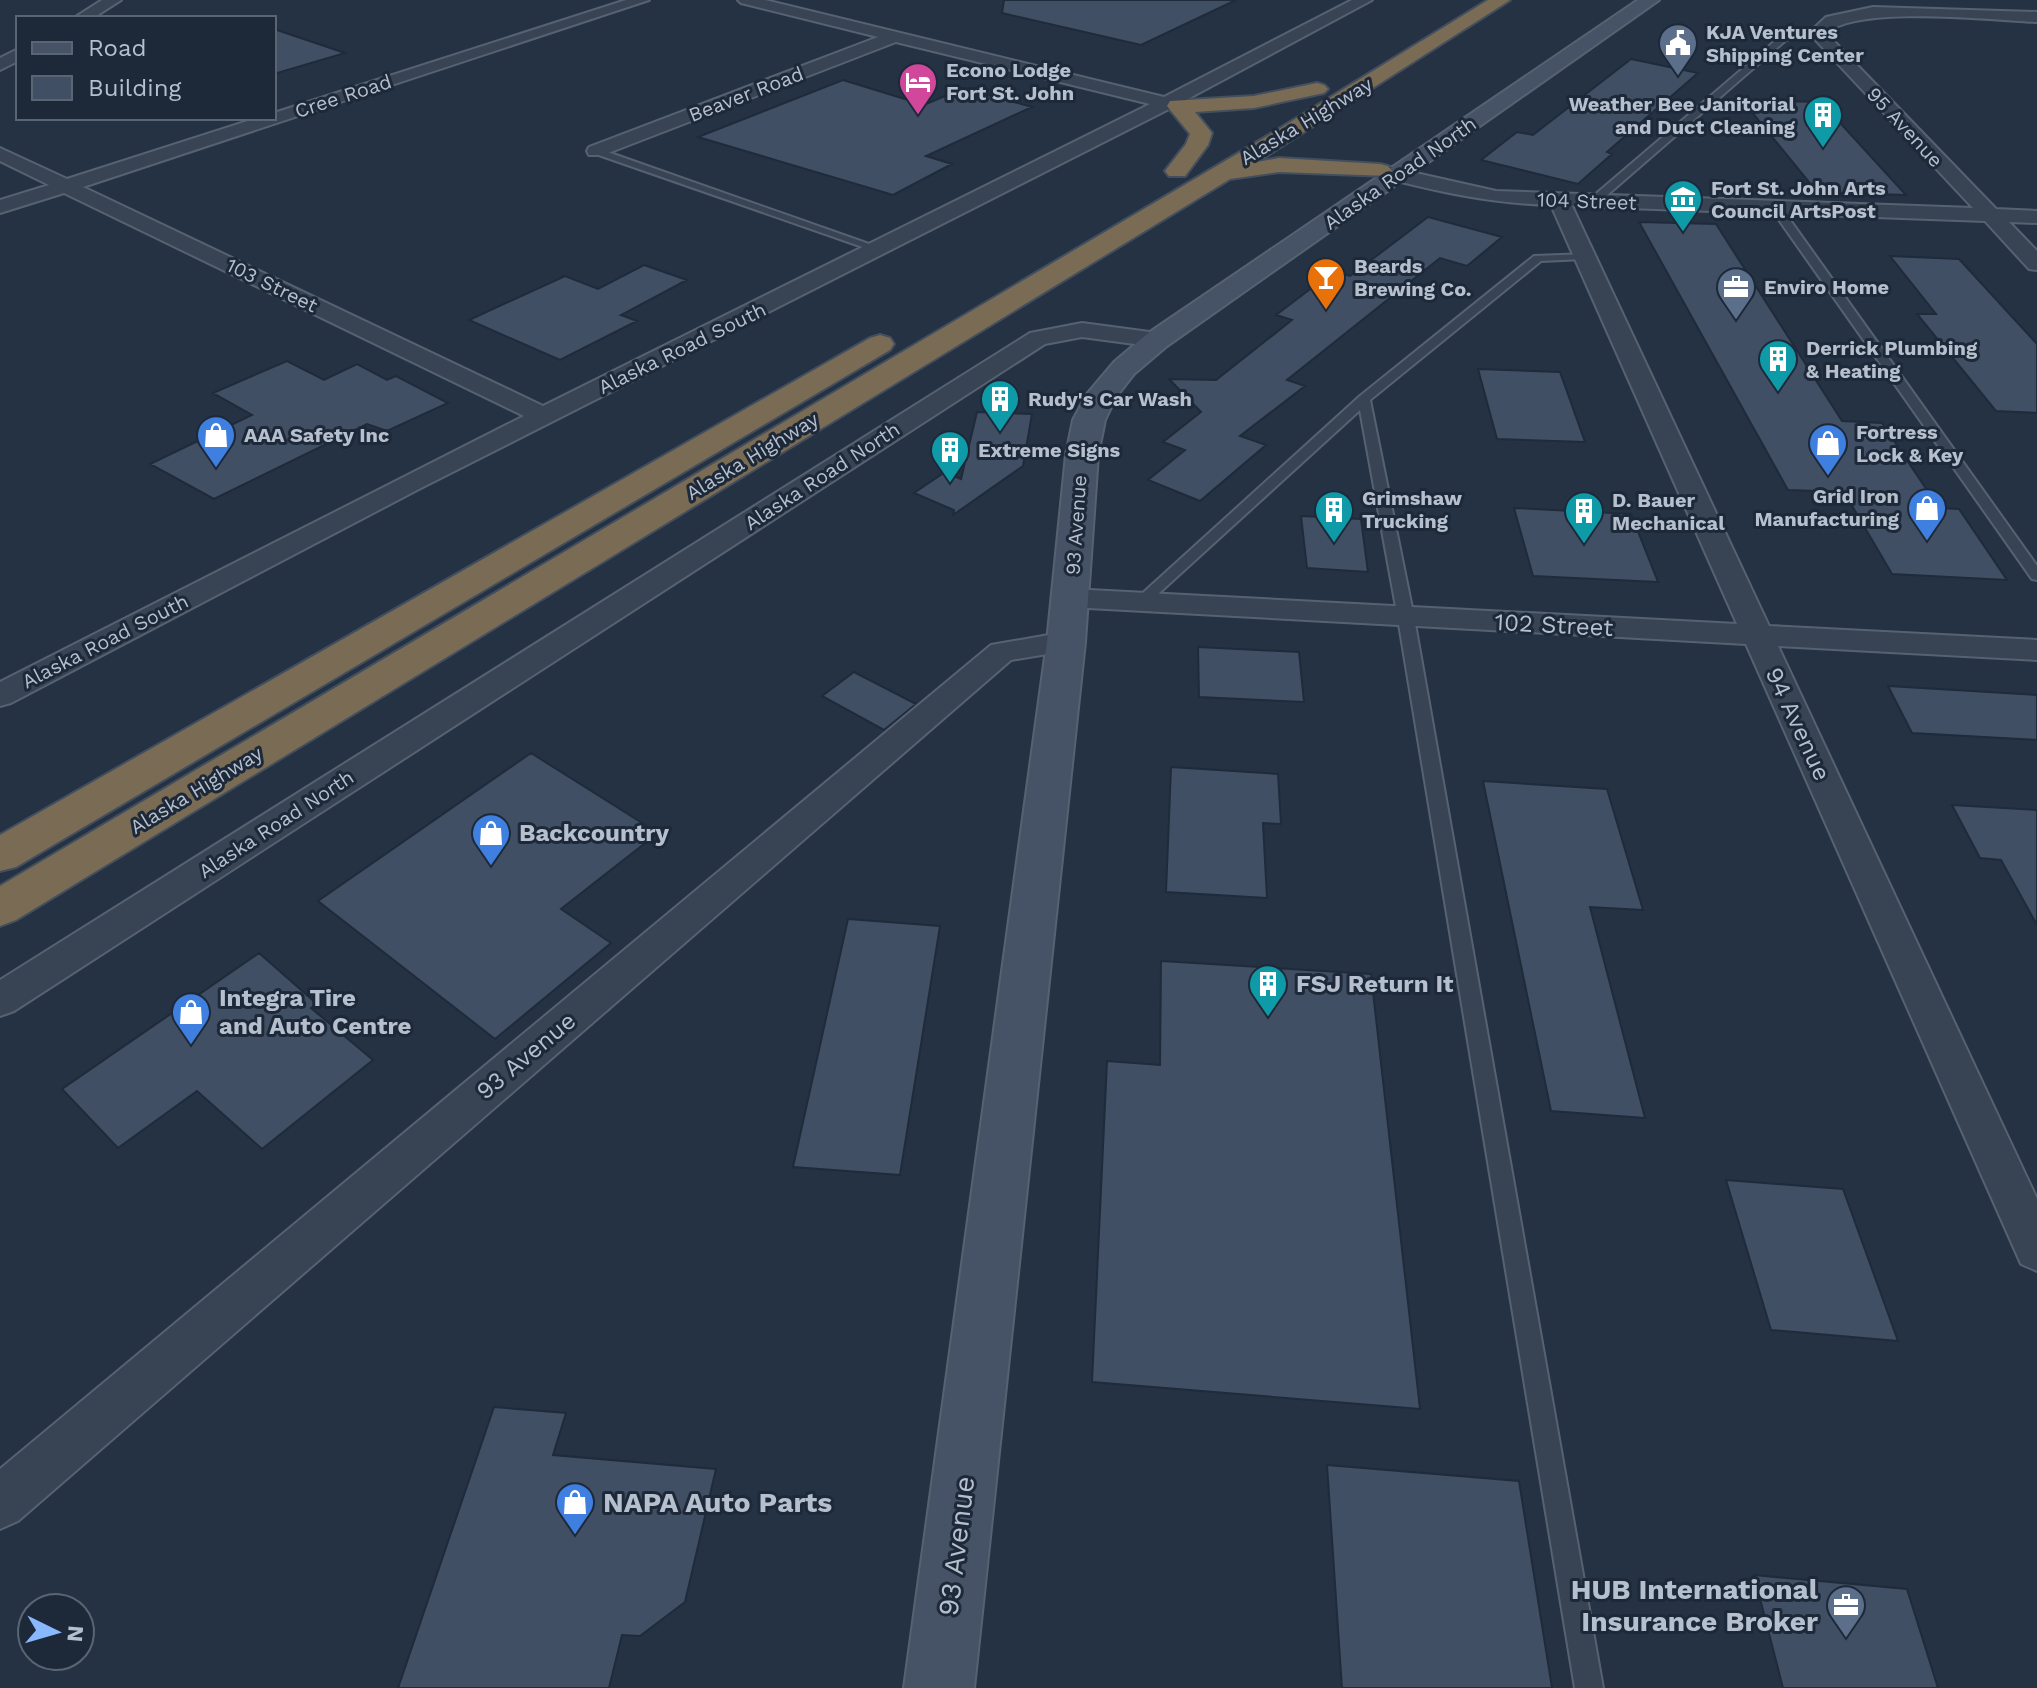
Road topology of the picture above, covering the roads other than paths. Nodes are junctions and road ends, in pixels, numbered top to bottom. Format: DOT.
graph roads {
  1 [pos="113,0"];
  2 [pos="641,0"];
  3 [pos="746,0"];
  4 [pos="1364,0"];
  5 [pos="1468,0"];
  6 [pos="1501,0"];
  7 [pos="1650,0"];
  8 [pos="85,16"];
  9 [pos="2037,17"];
  10 [pos="1817,33"];
  11 [pos="896,36"];
  12 [pos="1372,57"];
  13 [pos="1174,104"];
  14 [pos="1315,117"];
  15 [pos="276,118"];
  16 [pos="269,120"];
  17 [pos="1287,134"];
  18 [pos="1233,142"];
  19 [pos="596,151"];
  20 [pos="0,154"];
  21 [pos="1388,173"];
  22 [pos="1193,176"];
  23 [pos="65,186"];
  24 [pos="1559,200"];
  25 [pos="1594,201"];
  26 [pos="0,207"];
  27 [pos="1776,208"];
  28 [pos="1989,216"];
  29 [pos="2037,217"];
  30 [pos="881,250"];
  31 [pos="1584,256"];
  32 [pos="2037,264"];
  33 [pos="1157,340"];
  34 [pos="1364,399"];
  35 [pos="544,416"];
  36 [pos="2037,576"];
  37 [pos="1141,602"];
  38 [pos="1406,618"];
  39 [pos="1068,620"];
  40 [pos="1757,635"];
  41 [pos="2037,650"];
  42 [pos="0,695"];
  43 [pos="0,855"];
  44 [pos="0,908"];
  45 [pos="0,1000"];
  46 [pos="2037,1249"];
  47 [pos="0,1503"];
  48 [pos="939,1688"];
  49 [pos="1589,1688"];
  1 -- 8 [label="street"];
  2 -- 15 [label="street, Cree Road"];
  3 -- 11 [label="street"];
  4 -- 13 [label="street, Alaska Road South"];
  5 -- 12 [label="highway, Alaska Highway"];
  6 -- 14 [label="highway, Alaska Highway"];
  7 -- 21 [label="street, Alaska Road North"];
  9 -- 10 [label="street"];
  10 -- 25 [label="lane"];
  10 -- 28 [label="street, 95 Avenue"];
  11 -- 13 [label="street"];
  11 -- 19 [label="street, Beaver Road"];
  13 -- 17 [label="highway, Alaska Highway"];
  13 -- 18 [label="highway"];
  13 -- 22 [label="highway"];
  13 -- 30 [label="street, Alaska Road South"];
  14 -- 17 [label="highway, Alaska Highway"];
  14 -- 21 [label="highway"];
  16 -- 23 [label="street, Cree Road"];
  17 -- 18 [label="highway, Alaska Highway"];
  17 -- 21 [label="highway"];
  18 -- 22 [label="highway, Alaska Highway"];
  18 -- 22 [label="highway, Alaska Highway"];
  19 -- 30 [label="lane"];
  20 -- 23 [label="street, 103 Street"];
  21 -- 22 [label="highway"];
  21 -- 24 [label="street, 104 Street"];
  21 -- 33 [label="street, Alaska Road North"];
  22 -- 43 [label="highway, Alaska Highway"];
  22 -- 44 [label="highway, Alaska Highway"];
  23 -- 26 [label="street, Cree Road"];
  23 -- 35 [label="street, 103 Street"];
  24 -- 25 [label="street, 104 Street"];
  24 -- 31 [label="street, 94 Avenue"];
  25 -- 27 [label="street, 104 Street"];
  27 -- 28 [label="street, 104 Street"];
  27 -- 36 [label="lane"];
  28 -- 29 [label="street, 104 Street"];
  28 -- 32 [label="street, 95 Avenue"];
  30 -- 35 [label="street, Alaska Road South"];
  31 -- 34 [label="lane"];
  31 -- 40 [label="street, 94 Avenue"];
  33 -- 39 [label="street, 93 Avenue"];
  33 -- 45 [label="street, Alaska Road North"];
  34 -- 37 [label="lane"];
  34 -- 38 [label="lane"];
  35 -- 42 [label="street, Alaska Road South"];
  37 -- 38 [label="street, 102 Street"];
  37 -- 39 [label="street, 102 Street"];
  38 -- 40 [label="street, 102 Street"];
  38 -- 49 [label="lane"];
  39 -- 47 [label="street, 93 Avenue"];
  39 -- 48 [label="street, 93 Avenue"];
  40 -- 41 [label="street, 102 Street"];
  40 -- 46 [label="street, 94 Avenue"];
}
